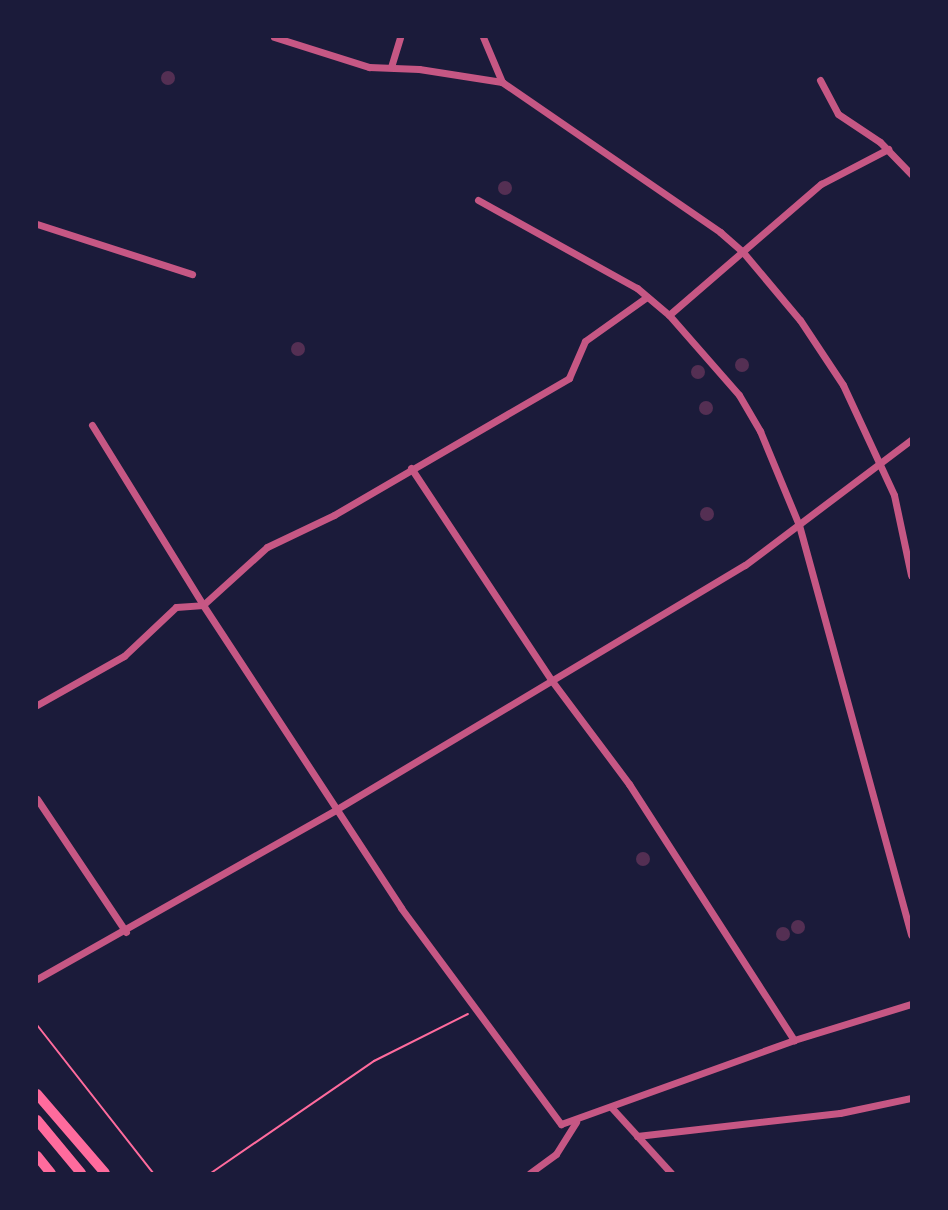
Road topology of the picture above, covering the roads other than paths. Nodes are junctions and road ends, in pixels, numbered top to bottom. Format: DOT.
graph roads {
  1 [pos="275,37"];
  2 [pos="400,37"];
  3 [pos="483,37"];
  4 [pos="391,68"];
  5 [pos="820,80"];
  6 [pos="502,82"];
  7 [pos="888,149"];
  8 [pos="911,174"];
  9 [pos="478,200"];
  10 [pos="37,224"];
  11 [pos="742,251"];
  12 [pos="192,274"];
  13 [pos="647,297"];
  14 [pos="669,315"];
  15 [pos="92,425"];
  16 [pos="911,440"];
  17 [pos="879,462"];
  18 [pos="411,468"];
  19 [pos="799,526"];
  20 [pos="911,575"];
  21 [pos="202,605"];
  22 [pos="552,681"];
  23 [pos="37,705"];
  24 [pos="37,799"];
  25 [pos="337,809"];
  26 [pos="126,932"];
  27 [pos="911,935"];
  28 [pos="37,979"];
  29 [pos="911,1004"];
  30 [pos="794,1040"];
  31 [pos="37,1094"];
  32 [pos="911,1098"];
  33 [pos="611,1107"];
  34 [pos="37,1120"];
  35 [pos="576,1122"];
  36 [pos="637,1136"];
  37 [pos="37,1156"];
  38 [pos="51,1173"];
  39 [pos="81,1173"];
  40 [pos="105,1173"];
  41 [pos="530,1173"];
  42 [pos="671,1173"];
  1 -- 4 [label="street"];
  2 -- 4 [label="street"];
  3 -- 6 [label="street"];
  4 -- 6 [label="street"];
  5 -- 7 [label="street"];
  6 -- 11 [label="street"];
  7 -- 8 [label="street"];
  7 -- 11 [label="street"];
  9 -- 13 [label="street"];
  10 -- 12 [label="street"];
  11 -- 14 [label="street"];
  11 -- 17 [label="street"];
  13 -- 14 [label="street"];
  13 -- 18 [label="street"];
  14 -- 19 [label="street"];
  15 -- 21 [label="street"];
  16 -- 17 [label="street"];
  17 -- 19 [label="street"];
  17 -- 20 [label="street"];
  18 -- 21 [label="street"];
  18 -- 22 [label="street"];
  19 -- 22 [label="street"];
  19 -- 27 [label="street"];
  21 -- 23 [label="street"];
  21 -- 25 [label="street"];
  22 -- 25 [label="street"];
  22 -- 30 [label="street"];
  24 -- 26 [label="street"];
  25 -- 26 [label="street"];
  25 -- 35 [label="street"];
  26 -- 28 [label="street"];
  29 -- 30 [label="street"];
  30 -- 33 [label="street"];
  31 -- 40 [label="main road"];
  32 -- 36 [label="street"];
  33 -- 35 [label="street"];
  33 -- 36 [label="street"];
  34 -- 39 [label="main road"];
  35 -- 41 [label="street"];
  36 -- 42 [label="street"];
  37 -- 38 [label="main road"];
}
